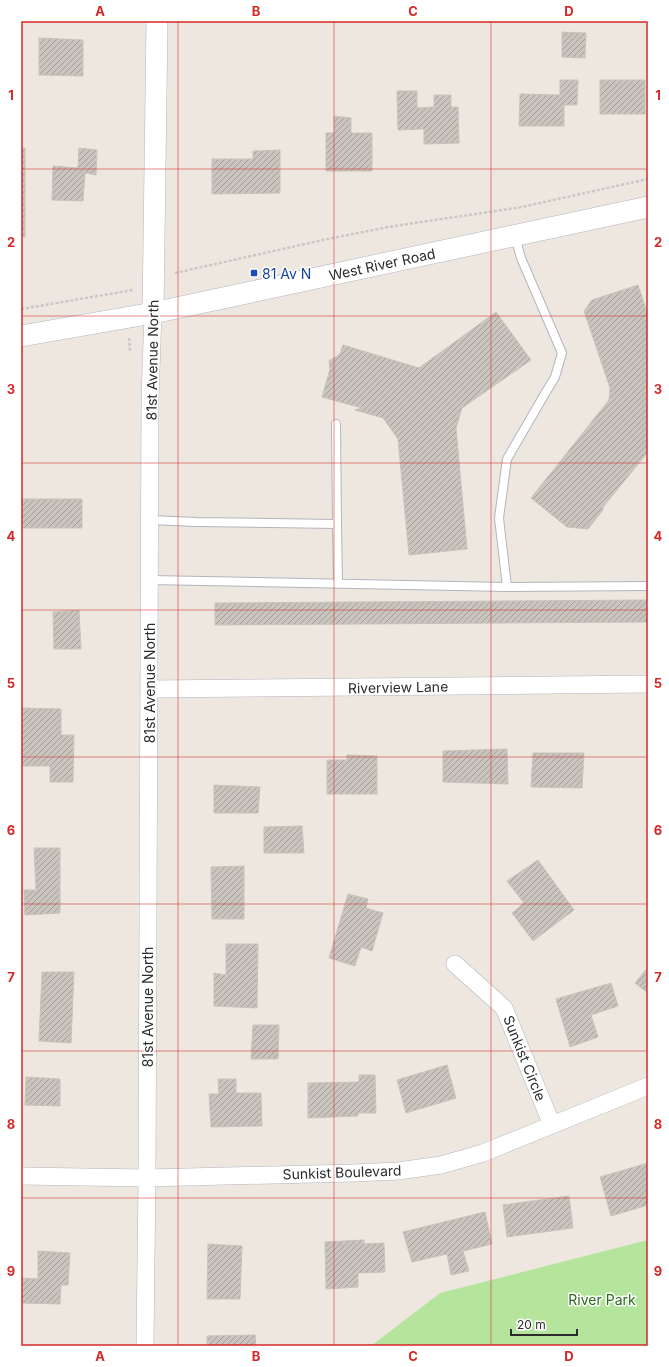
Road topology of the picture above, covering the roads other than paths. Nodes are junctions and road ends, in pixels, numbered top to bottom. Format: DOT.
graph roads {
  1 [pos="157,21"];
  2 [pos="648,207"];
  3 [pos="515,236"];
  4 [pos="153,314"];
  5 [pos="21,336"];
  6 [pos="336,424"];
  7 [pos="150,520"];
  8 [pos="337,524"];
  9 [pos="150,580"];
  10 [pos="338,583"];
  11 [pos="648,586"];
  12 [pos="507,587"];
  13 [pos="648,684"];
  14 [pos="149,689"];
  15 [pos="455,964"];
  16 [pos="648,1086"];
  17 [pos="552,1125"];
  18 [pos="21,1176"];
  19 [pos="147,1178"];
  20 [pos="145,1346"];
  1 -- 4 [label="street, 81st Avenue North"];
  2 -- 3 [label="street, West River Road"];
  3 -- 4 [label="street, West River Road"];
  3 -- 12 [label="lane"];
  4 -- 5 [label="street, West River Road"];
  4 -- 7 [label="street, 81st Avenue North"];
  6 -- 8 [label="lane"];
  7 -- 8 [label="lane"];
  7 -- 9 [label="street, 81st Avenue North"];
  8 -- 10 [label="lane"];
  9 -- 10 [label="lane"];
  9 -- 14 [label="street, 81st Avenue North"];
  10 -- 12 [label="lane"];
  11 -- 12 [label="lane"];
  13 -- 14 [label="street, Riverview Lane"];
  14 -- 19 [label="street, 81st Avenue North"];
  15 -- 17 [label="street, Sunkist Circle"];
  16 -- 17 [label="street, Sunkist Boulevard"];
  17 -- 19 [label="street, Sunkist Boulevard"];
  18 -- 19 [label="street, Sunkist Boulevard"];
  19 -- 20 [label="street, 81st Avenue North"];
}
